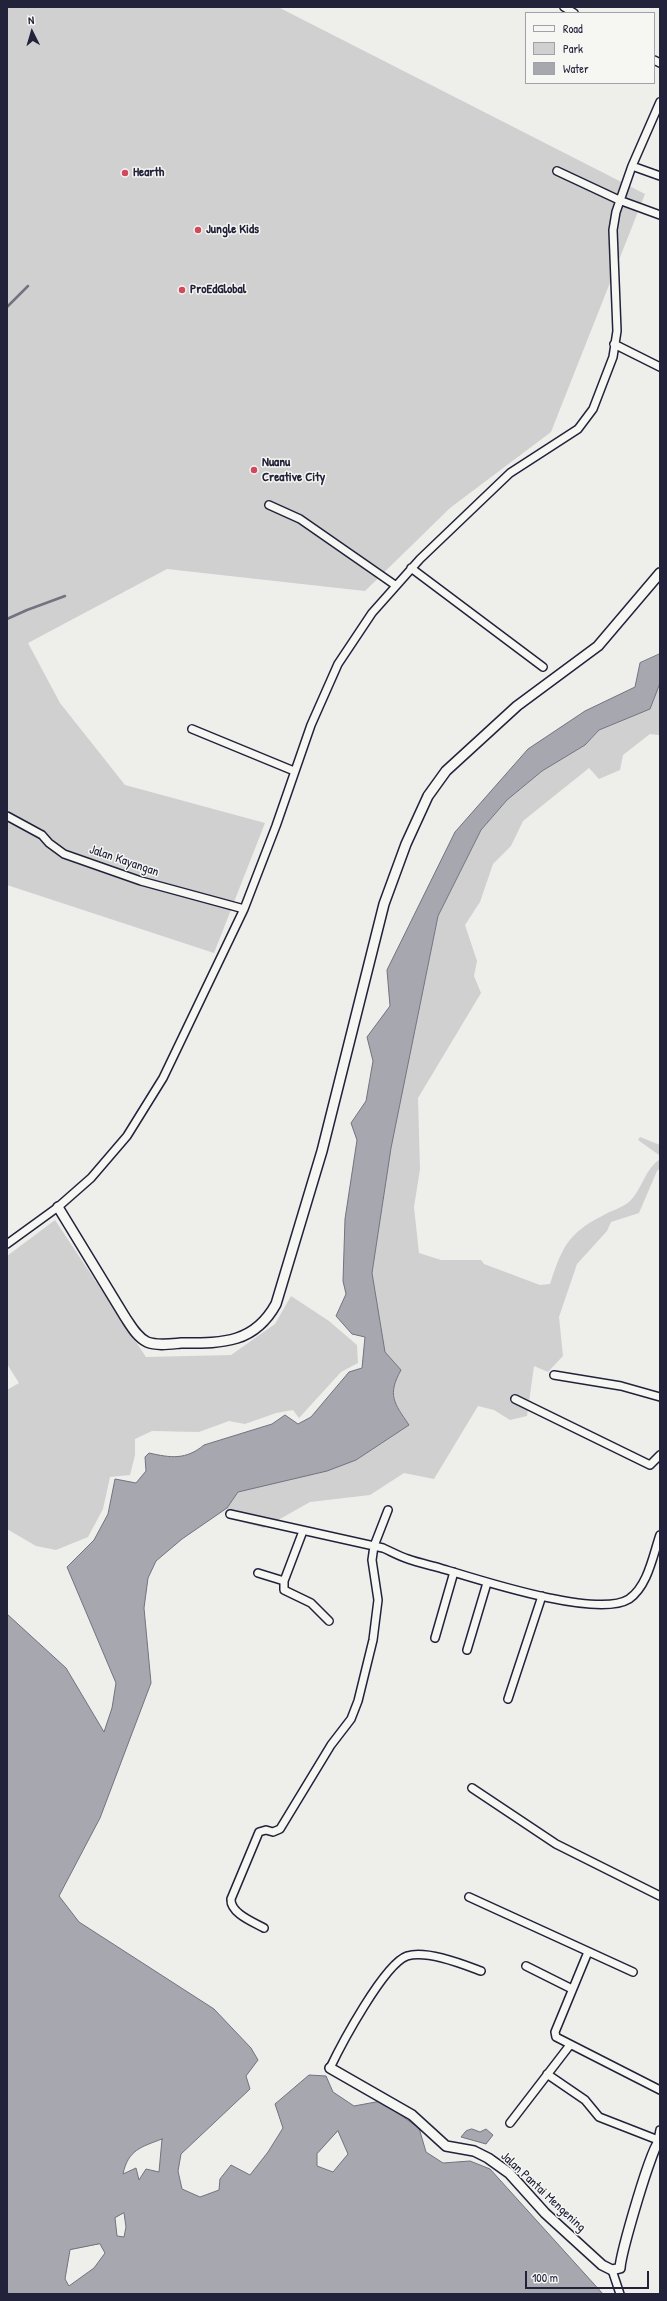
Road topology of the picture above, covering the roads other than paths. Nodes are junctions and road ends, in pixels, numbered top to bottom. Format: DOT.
graph roads {
  1 [pos="660,102"];
  2 [pos="632,166"];
  3 [pos="557,171"];
  4 [pos="660,176"];
  5 [pos="619,200"];
  6 [pos="660,215"];
  7 [pos="614,344"];
  8 [pos="660,367"];
  9 [pos="269,505"];
  10 [pos="411,568"];
  11 [pos="660,573"];
  12 [pos="395,585"];
  13 [pos="543,667"];
  14 [pos="192,729"];
  15 [pos="294,771"];
  16 [pos="7,816"];
  17 [pos="244,908"];
  18 [pos="58,1207"];
  19 [pos="7,1244"];
  20 [pos="554,1375"];
  21 [pos="660,1398"];
  22 [pos="515,1399"];
  23 [pos="660,1455"];
  24 [pos="388,1510"];
  25 [pos="230,1514"];
  26 [pos="303,1531"];
  27 [pos="660,1535"];
  28 [pos="374,1546"];
  29 [pos="454,1572"];
  30 [pos="258,1573"];
  31 [pos="284,1581"];
  32 [pos="488,1583"];
  33 [pos="542,1596"];
  34 [pos="329,1621"];
  35 [pos="436,1638"];
  36 [pos="467,1650"];
  37 [pos="508,1700"];
  38 [pos="472,1788"];
  39 [pos="660,1896"];
  40 [pos="469,1897"];
  41 [pos="264,1928"];
  42 [pos="588,1952"];
  43 [pos="526,1966"];
  44 [pos="481,1971"];
  45 [pos="633,1972"];
  46 [pos="572,1989"];
  47 [pos="570,2045"];
  48 [pos="330,2068"];
  49 [pos="547,2074"];
  50 [pos="660,2090"];
  51 [pos="510,2123"];
  52 [pos="660,2130"];
  53 [pos="659,2140"];
  54 [pos="612,2270"];
  55 [pos="620,2294"];
  1 -- 2 [label="street"];
  2 -- 4 [label="street"];
  2 -- 5 [label="street"];
  3 -- 5 [label="street"];
  5 -- 6 [label="street"];
  5 -- 7 [label="street"];
  7 -- 8 [label="street"];
  7 -- 10 [label="street"];
  9 -- 12 [label="street"];
  10 -- 12 [label="street"];
  10 -- 13 [label="street"];
  11 -- 18 [label="street"];
  12 -- 15 [label="street"];
  14 -- 15 [label="street"];
  15 -- 17 [label="street"];
  16 -- 17 [label="street, Jalan Kayangan"];
  17 -- 18 [label="street"];
  18 -- 19 [label="street"];
  20 -- 21 [label="street"];
  22 -- 23 [label="street"];
  24 -- 28 [label="street"];
  25 -- 26 [label="street"];
  26 -- 28 [label="street"];
  26 -- 31 [label="street"];
  27 -- 33 [label="street"];
  28 -- 29 [label="street"];
  28 -- 41 [label="street"];
  29 -- 32 [label="street"];
  29 -- 35 [label="street"];
  30 -- 31 [label="street"];
  31 -- 34 [label="street"];
  32 -- 33 [label="street"];
  32 -- 36 [label="street"];
  33 -- 37 [label="street"];
  38 -- 39 [label="street"];
  40 -- 42 [label="street"];
  42 -- 45 [label="street"];
  42 -- 46 [label="street"];
  43 -- 46 [label="street"];
  44 -- 48 [label="street"];
  46 -- 47 [label="street"];
  47 -- 49 [label="street"];
  47 -- 50 [label="street"];
  48 -- 54 [label="street, Jalan Pantai Mengening"];
  49 -- 51 [label="street"];
  49 -- 53 [label="street"];
  52 -- 53 [label="street"];
  53 -- 54 [label="street"];
  54 -- 55 [label="street"];
}
